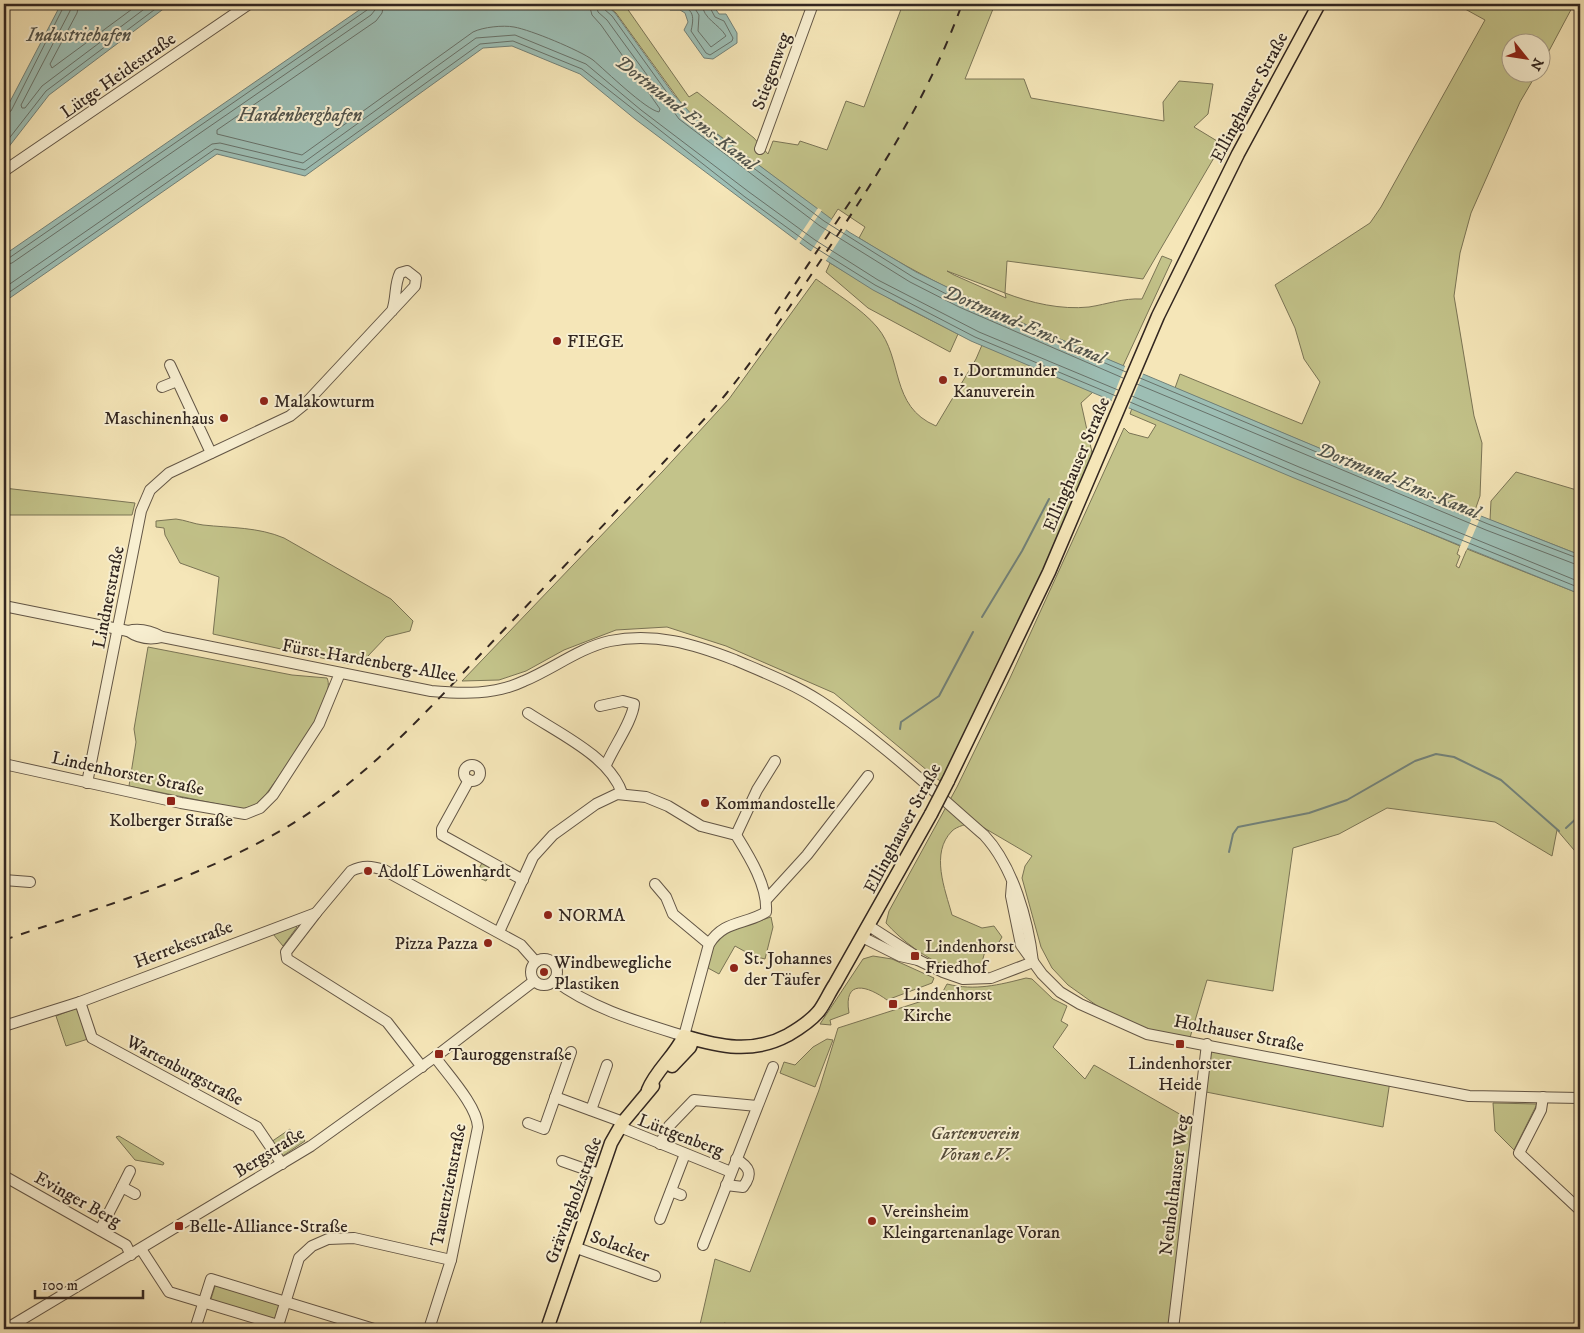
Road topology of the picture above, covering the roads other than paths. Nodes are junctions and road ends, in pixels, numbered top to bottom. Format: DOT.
graph roads {
  1 [pos="250,4"];
  2 [pos="813,4"];
  3 [pos="1319,4"];
  4 [pos="760,149"];
  5 [pos="4,172"];
  6 [pos="392,311"];
  7 [pos="170,365"];
  8 [pos="177,380"];
  9 [pos="162,387"];
  10 [pos="211,453"];
  11 [pos="4,606"];
  12 [pos="123,630"];
  13 [pos="340,673"];
  14 [pos="600,706"];
  15 [pos="528,713"];
  16 [pos="775,761"];
  17 [pos="4,764"];
  18 [pos="606,765"];
  19 [pos="868,776"];
  20 [pos="469,780"];
  21 [pos="87,783"];
  22 [pos="622,794"];
  23 [pos="736,835"];
  24 [pos="4,880"];
  25 [pos="523,880"];
  26 [pos="30,882"];
  27 [pos="656,884"];
  28 [pos="766,900"];
  29 [pos="316,913"];
  30 [pos="869,926"];
  31 [pos="498,932"];
  32 [pos="862,937"];
  33 [pos="708,944"];
  34 [pos="918,960"];
  35 [pos="536,962"];
  36 [pos="1033,962"];
  37 [pos="554,980"];
  38 [pos="534,981"];
  39 [pos="80,1002"];
  40 [pos="4,1026"];
  41 [pos="688,1038"];
  42 [pos="1207,1044"];
  43 [pos="571,1052"];
  44 [pos="435,1058"];
  45 [pos="607,1065"];
  46 [pos="422,1067"];
  47 [pos="773,1067"];
  48 [pos="555,1097"];
  49 [pos="1543,1097"];
  50 [pos="1580,1098"];
  51 [pos="757,1106"];
  52 [pos="592,1110"];
  53 [pos="528,1123"];
  54 [pos="622,1125"];
  55 [pos="660,1144"];
  56 [pos="685,1154"];
  57 [pos="736,1159"];
  58 [pos="562,1161"];
  59 [pos="282,1164"];
  60 [pos="130,1171"];
  61 [pos="731,1172"];
  62 [pos="599,1174"];
  63 [pos="4,1176"];
  64 [pos="726,1185"];
  65 [pos="122,1187"];
  66 [pos="671,1192"];
  67 [pos="135,1194"];
  68 [pos="682,1196"];
  69 [pos="1580,1210"];
  70 [pos="660,1219"];
  71 [pos="100,1230"];
  72 [pos="703,1245"];
  73 [pos="574,1247"];
  74 [pos="141,1249"];
  75 [pos="131,1255"];
  76 [pos="451,1260"];
  77 [pos="655,1276"];
  78 [pos="285,1302"];
  79 [pos="203,1303"];
  80 [pos="277,1327"];
  81 [pos="6,1329"];
  82 [pos="196,1329"];
  83 [pos="374,1329"];
  84 [pos="429,1329"];
  85 [pos="546,1329"];
  86 [pos="1173,1329"];
  1 -- 5 [label="street, Lütge Heidestraße"];
  2 -- 4 [label="street, Stiegenweg"];
  3 -- 30 [label="main road, Ellinghauser Straße, bridge"];
  6 -- 10 [label="street, Lindnerstraße"];
  7 -- 8 [label="street"];
  8 -- 9 [label="street"];
  8 -- 10 [label="street"];
  10 -- 12 [label="street, Lindnerstraße"];
  11 -- 12 [label="street, Fürst-Hardenberg-Allee"];
  12 -- 13 [label="street, Fürst-Hardenberg-Allee"];
  12 -- 21 [label="street, Lindnerstraße"];
  13 -- 21 [label="street, Lindenhorster Straße"];
  13 -- 36 [label="street, Fürst-Hardenberg-Allee"];
  14 -- 18 [label="street"];
  15 -- 18 [label="street"];
  16 -- 23 [label="street"];
  17 -- 21 [label="street, Lindenhorster Straße"];
  18 -- 22 [label="street"];
  19 -- 28 [label="street"];
  20 -- 25 [label="street"];
  22 -- 23 [label="street"];
  22 -- 25 [label="street"];
  23 -- 28 [label="street"];
  24 -- 26 [label="street"];
  25 -- 31 [label="street"];
  27 -- 33 [label="street"];
  28 -- 33 [label="street"];
  29 -- 31 [label="street, Herrekestraße"];
  29 -- 39 [label="street, Herrekestraße"];
  29 -- 46 [label="street"];
  30 -- 32 [label="main road, Ellinghauser Straße"];
  30 -- 34 [label="street"];
  31 -- 35 [label="street"];
  32 -- 34 [label="street"];
  32 -- 41 [label="main road"];
  33 -- 41 [label="street"];
  34 -- 36 [label="street"];
  35 -- 37 [label="street"];
  35 -- 38 [label="street"];
  36 -- 42 [label="street, Holthauser Straße"];
  37 -- 38 [label="street"];
  37 -- 41 [label="street"];
  38 -- 44 [label="street, Bergstraße"];
  39 -- 40 [label="street, Herrekestraße"];
  39 -- 59 [label="street, Wartenburgstraße"];
  41 -- 54 [label="main road, Grävingholzstraße"];
  42 -- 49 [label="street, Holthauser Straße"];
  42 -- 86 [label="street, Neuholthauser Weg"];
  43 -- 48 [label="street"];
  44 -- 46 [label="street, Bergstraße"];
  44 -- 76 [label="street, Tauentzienstraße"];
  45 -- 52 [label="street"];
  46 -- 59 [label="street, Bergstraße"];
  47 -- 51 [label="street, Lüttgenberg"];
  48 -- 52 [label="street, Lüttgenberg"];
  48 -- 53 [label="street"];
  49 -- 50 [label="street, Holthauser Straße"];
  49 -- 69 [label="street"];
  51 -- 55 [label="street"];
  51 -- 57 [label="street, Lüttgenberg"];
  52 -- 54 [label="street, Lüttgenberg"];
  54 -- 55 [label="street, Lüttgenberg"];
  54 -- 62 [label="main road, Grävingholzstraße"];
  55 -- 56 [label="street, Lüttgenberg"];
  56 -- 61 [label="street, Lüttgenberg"];
  56 -- 66 [label="street"];
  57 -- 61 [label="street, Lüttgenberg"];
  57 -- 64 [label="street"];
  58 -- 62 [label="street"];
  59 -- 74 [label="street, Bergstraße"];
  60 -- 65 [label="street"];
  61 -- 64 [label="street, Lüttgenberg"];
  62 -- 73 [label="main road, Grävingholzstraße"];
  63 -- 71 [label="street, Evinger Berg"];
  64 -- 72 [label="street, Lüttgenberg"];
  65 -- 67 [label="street"];
  65 -- 71 [label="street"];
  66 -- 68 [label="street"];
  66 -- 70 [label="street"];
  71 -- 75 [label="street, Evinger Berg"];
  73 -- 77 [label="street, Solacker"];
  73 -- 85 [label="main road, Grävingholzstraße"];
  74 -- 75 [label="street, Bergstraße"];
  74 -- 79 [label="street"];
  75 -- 81 [label="street, Bergstraße"];
  76 -- 78 [label="street"];
  76 -- 84 [label="street, Tauentzienstraße"];
  78 -- 79 [label="street"];
  78 -- 80 [label="street"];
  78 -- 83 [label="street"];
  79 -- 80 [label="street"];
  79 -- 82 [label="street"];
}
